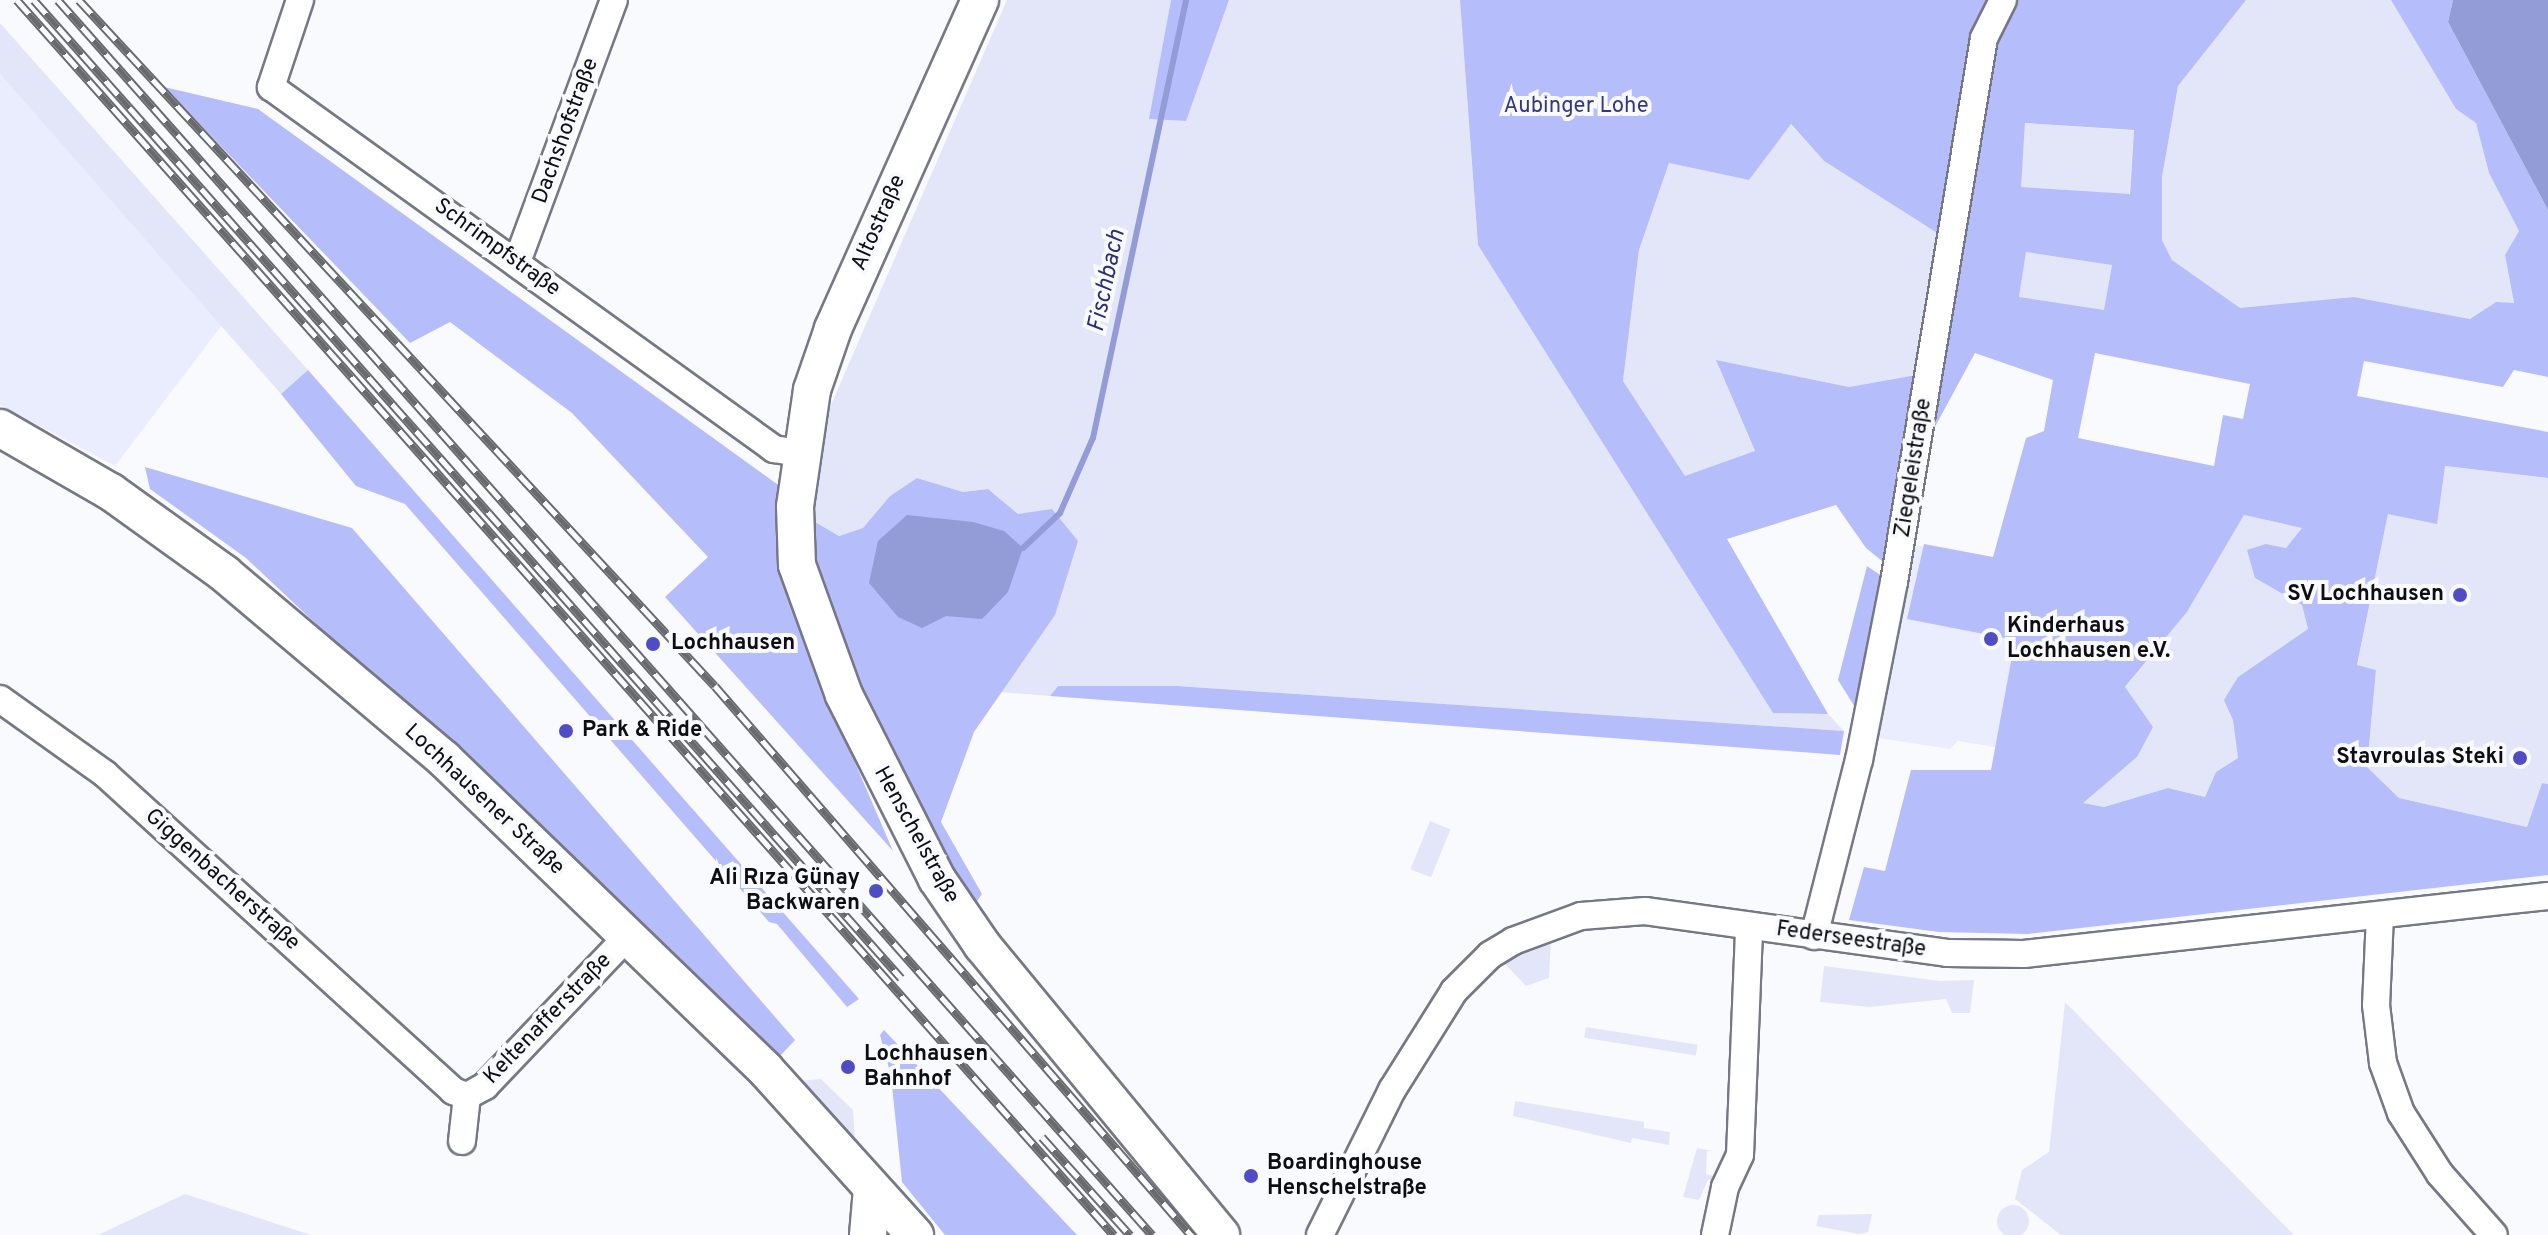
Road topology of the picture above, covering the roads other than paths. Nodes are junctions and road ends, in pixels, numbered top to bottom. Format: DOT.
graph roads {
  1 [pos="300,0"];
  2 [pos="614,0"];
  3 [pos="980,0"];
  4 [pos="2003,0"];
  5 [pos="517,262"];
  6 [pos="0,428"];
  7 [pos="800,453"];
  8 [pos="0,699"];
  9 [pos="2548,896"];
  10 [pos="2380,915"];
  11 [pos="1749,926"];
  12 [pos="1814,936"];
  13 [pos="627,937"];
  14 [pos="434,1073"];
  15 [pos="467,1096"];
  16 [pos="462,1141"];
  17 [pos="872,1188"];
  18 [pos="868,1235"];
  19 [pos="915,1235"];
  20 [pos="1221,1235"];
  21 [pos="1320,1235"];
  22 [pos="1715,1235"];
  23 [pos="2494,1235"];
  1 -- 5 [label="street, Schrimpfstraße"];
  2 -- 5 [label="street, Dachshofstraße"];
  3 -- 7 [label="main road, Altostraße"];
  4 -- 12 [label="street, Ziegeleistraße"];
  5 -- 7 [label="street, Schrimpfstraße"];
  6 -- 13 [label="main road, Lochhausener Straße"];
  7 -- 20 [label="main road, Henschelstraße"];
  8 -- 14 [label="street, Giggenbacherstraße"];
  9 -- 10 [label="street, Federseestraße"];
  10 -- 12 [label="street, Federseestraße"];
  10 -- 23 [label="street"];
  11 -- 12 [label="street, Federseestraße"];
  11 -- 21 [label="street, Federseestraße"];
  11 -- 22 [label="street"];
  13 -- 15 [label="street, Keltenafferstraße"];
  13 -- 17 [label="main road, Lochhausener Straße"];
  14 -- 15 [label="street, Keltenafferstraße"];
  15 -- 16 [label="street, Keltenafferstraße"];
  17 -- 18 [label="main road"];
  17 -- 19 [label="main road, Lochhausener Straße"];
}
